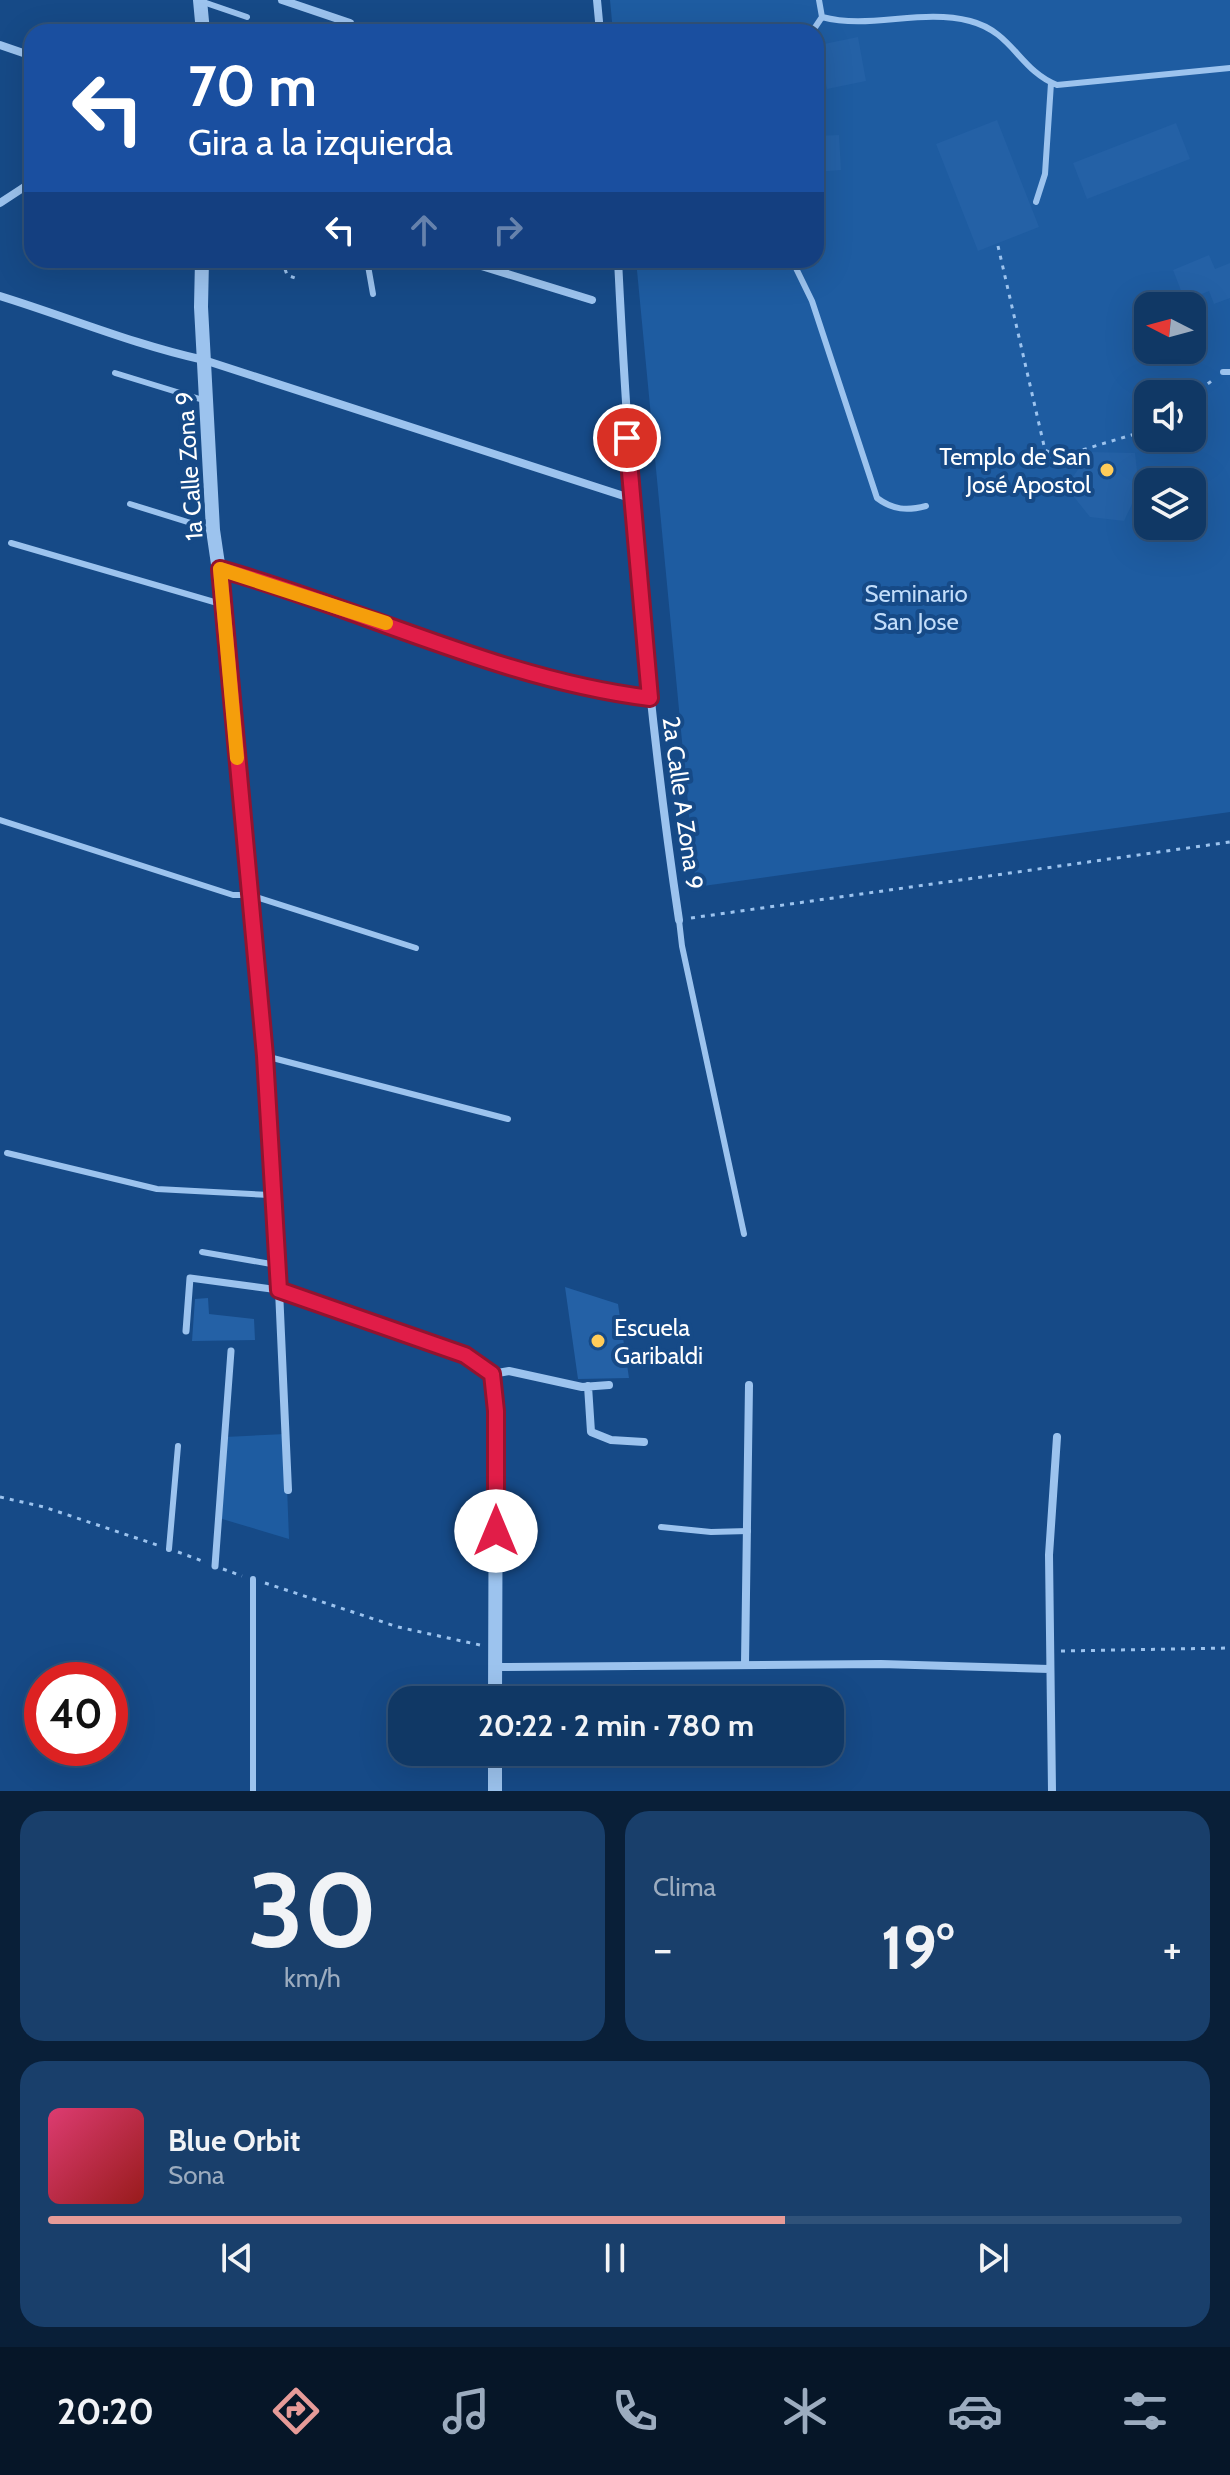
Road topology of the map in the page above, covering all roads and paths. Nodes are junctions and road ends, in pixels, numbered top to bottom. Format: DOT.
graph roads {
  1 [pos="282,0"];
  2 [pos="597,0"];
  3 [pos="819,0"];
  4 [pos="200,1"];
  5 [pos="247,17"];
  6 [pos="822,17"];
  7 [pos="350,23"];
  8 [pos="204,24"];
  9 [pos="599,24"];
  10 [pos="817,24"];
  11 [pos="0,45"];
  12 [pos="24,53"];
  13 [pos="1230,68"];
  14 [pos="1051,83"];
  15 [pos="24,187"];
  16 [pos="1036,202"];
  17 [pos="0,203"];
  18 [pos="998,246"];
  19 [pos="202,268"];
  20 [pos="285,268"];
  21 [pos="368,268"];
  22 [pos="488,268"];
  23 [pos="618,268"];
  24 [pos="796,268"];
  25 [pos="295,278"];
  26 [pos="373,294"];
  27 [pos="0,296"];
  28 [pos="592,300"];
  29 [pos="204,360"];
  30 [pos="1226,372"];
  31 [pos="115,373"];
  32 [pos="1206,386"];
  33 [pos="206,401"];
  34 [pos="1134,434"];
  35 [pos="630,498"];
  36 [pos="130,504"];
  37 [pos="926,506"];
  38 [pos="213,530"];
  39 [pos="11,543"];
  40 [pos="220,569"];
  41 [pos="224,605"];
  42 [pos="650,698"];
  43 [pos="0,820"];
  44 [pos="1230,842"];
  45 [pos="250,895"];
  46 [pos="679,920"];
  47 [pos="416,948"];
  48 [pos="265,1056"];
  49 [pos="508,1119"];
  50 [pos="7,1153"];
  51 [pos="274,1195"];
  52 [pos="744,1234"];
  53 [pos="202,1252"];
  54 [pos="278,1265"];
  55 [pos="279,1290"];
  56 [pos="186,1331"];
  57 [pos="231,1351"];
  58 [pos="492,1374"];
  59 [pos="609,1385"];
  60 [pos="749,1385"];
  61 [pos="588,1386"];
  62 [pos="1057,1437"];
  63 [pos="644,1442"];
  64 [pos="178,1446"];
  65 [pos="288,1490"];
  66 [pos="661,1527"];
  67 [pos="748,1531"];
  68 [pos="169,1549"];
  69 [pos="215,1566"];
  70 [pos="253,1579"];
  71 [pos="1230,1648"];
  72 [pos="1049,1652"];
  73 [pos="745,1664"];
  74 [pos="496,1667"];
  75 [pos="1049,1669"];
  76 [pos="495,1686"];
  77 [pos="495,1766"];
  78 [pos="253,1791"];
  79 [pos="495,1791"];
  80 [pos="1052,1791"];
  1 -- 7 [label="street"];
  2 -- 9 [label="street"];
  3 -- 6 [label="lane"];
  4 -- 5 [label="lane"];
  4 -- 8 [label="street"];
  6 -- 10 [label="lane"];
  6 -- 14 [label="lane"];
  11 -- 12 [label="street"];
  13 -- 14 [label="lane"];
  14 -- 16 [label="lane"];
  15 -- 17 [label="street"];
  18 -- 34 [label="path"];
  19 -- 29 [label="street, 1a Calle Zona 9"];
  20 -- 25 [label="path"];
  21 -- 26 [label="lane"];
  22 -- 28 [label="street"];
  23 -- 35 [label="street, 2a Calle A Zona 9"];
  24 -- 37 [label="lane"];
  27 -- 29 [label="street"];
  29 -- 33 [label="street, 1a Calle Zona 9"];
  29 -- 35 [label="street"];
  30 -- 32 [label="path"];
  31 -- 33 [label="lane"];
  33 -- 38 [label="street, 1a Calle Zona 9"];
  35 -- 42 [label="street, 2a Calle A Zona 9"];
  36 -- 38 [label="lane"];
  38 -- 40 [label="street, 1a Calle Zona 9"];
  39 -- 41 [label="lane"];
  40 -- 41 [label="street, 1a Calle Zona 9"];
  40 -- 42 [label="street"];
  41 -- 45 [label="street, 1a Calle Zona 9"];
  42 -- 46 [label="street, 2a Calle A Zona 9"];
  43 -- 45 [label="lane"];
  44 -- 46 [label="path"];
  45 -- 47 [label="lane"];
  45 -- 48 [label="street, 1a Calle Zona 9"];
  46 -- 52 [label="lane"];
  48 -- 49 [label="lane"];
  48 -- 51 [label="street, 1a Calle Zona 9"];
  50 -- 51 [label="lane"];
  51 -- 54 [label="street, 1a Calle Zona 9"];
  53 -- 54 [label="lane"];
  54 -- 55 [label="street, 1a Calle Zona 9"];
  55 -- 56 [label="street"];
  55 -- 58 [label="street"];
  55 -- 65 [label="street"];
  57 -- 69 [label="street"];
  58 -- 61 [label="street"];
  58 -- 74 [label="street"];
  59 -- 61 [label="street"];
  60 -- 67 [label="street"];
  61 -- 63 [label="street"];
  62 -- 72 [label="street"];
  64 -- 68 [label="lane"];
  66 -- 67 [label="lane"];
  67 -- 73 [label="street"];
  70 -- 78 [label="lane"];
  71 -- 72 [label="path"];
  72 -- 75 [label="street"];
  73 -- 74 [label="street"];
  73 -- 75 [label="street"];
  74 -- 76 [label="street"];
  75 -- 80 [label="street"];
  77 -- 79 [label="street"];
}
